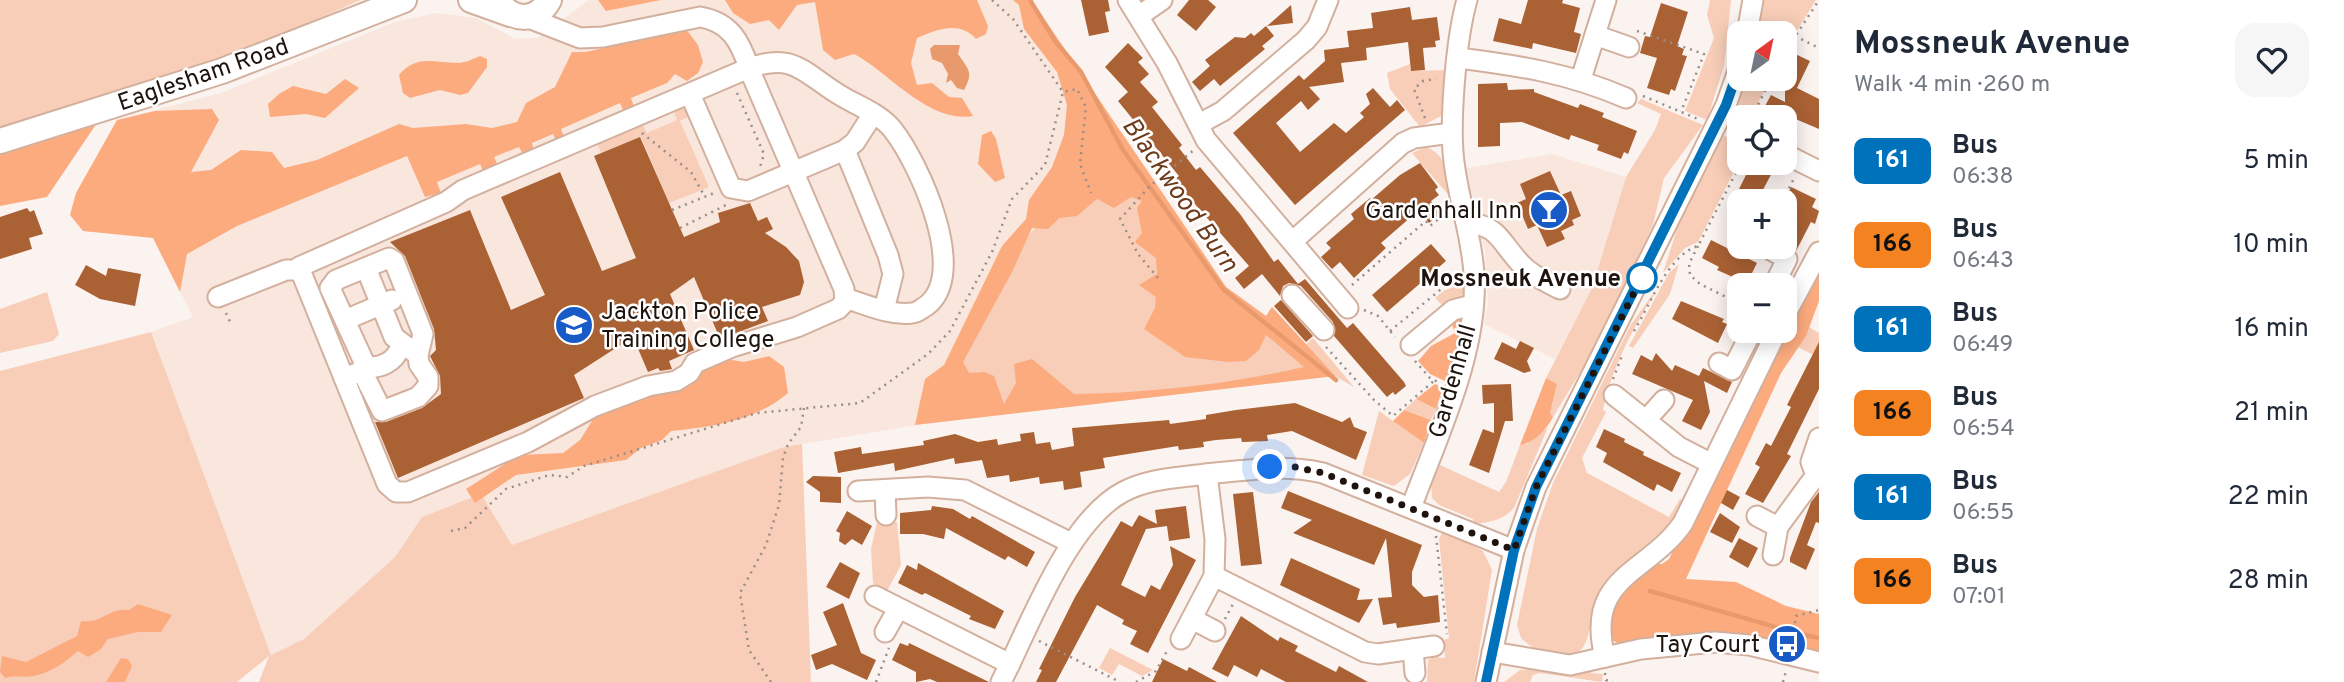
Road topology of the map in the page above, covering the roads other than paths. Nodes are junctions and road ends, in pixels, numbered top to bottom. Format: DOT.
graph roads {
  1 [pos="404,0"];
  2 [pos="471,0"];
  3 [pos="550,0"];
  4 [pos="1161,0"];
  5 [pos="1328,0"];
  6 [pos="1467,0"];
  7 [pos="1754,0"];
  8 [pos="1133,8"];
  9 [pos="512,11"];
  10 [pos="1601,18"];
  11 [pos="1750,21"];
  12 [pos="574,35"];
  13 [pos="1629,47"];
  14 [pos="1458,67"];
  15 [pos="749,68"];
  16 [pos="1581,79"];
  17 [pos="1730,91"];
  18 [pos="690,94"];
  19 [pos="1626,98"];
  20 [pos="873,114"];
  21 [pos="1203,132"];
  22 [pos="1441,134"];
  23 [pos="0,141"];
  24 [pos="845,150"];
  25 [pos="1797,160"];
  26 [pos="1819,171"];
  27 [pos="793,172"];
  28 [pos="1466,223"];
  29 [pos="1293,241"];
  30 [pos="1819,252"];
  31 [pos="366,268"];
  32 [pos="299,270"];
  33 [pos="1560,289"];
  34 [pos="407,293"];
  35 [pos="1797,293"];
  36 [pos="218,297"];
  37 [pos="845,298"];
  38 [pos="381,305"];
  39 [pos="1472,305"];
  40 [pos="884,310"];
  41 [pos="345,320"];
  42 [pos="1324,330"];
  43 [pos="1746,343"];
  44 [pos="1771,343"];
  45 [pos="1411,345"];
  46 [pos="410,350"];
  47 [pos="1719,363"];
  48 [pos="356,372"];
  49 [pos="1614,395"];
  50 [pos="1664,400"];
  51 [pos="1647,419"];
  52 [pos="1819,438"];
  53 [pos="1710,463"];
  54 [pos="1207,474"];
  55 [pos="1817,476"];
  56 [pos="884,490"];
  57 [pos="858,491"];
  58 [pos="1410,508"];
  59 [pos="886,515"];
  60 [pos="1757,516"];
  61 [pos="1778,527"];
  62 [pos="1071,543"];
  63 [pos="1514,550"];
  64 [pos="1773,555"];
  65 [pos="1214,576"];
  66 [pos="875,596"];
  67 [pos="898,608"];
  68 [pos="1192,619"];
  69 [pos="1215,631"];
  70 [pos="885,632"];
  71 [pos="1181,639"];
  72 [pos="1434,646"];
  73 [pos="1413,649"];
  74 [pos="1492,652"];
  75 [pos="1605,657"];
  76 [pos="1819,662"];
  77 [pos="1010,664"];
  78 [pos="1415,673"];
  79 [pos="1001,682"];
  80 [pos="1486,682"];
  1 -- 23 [label="main road, Eaglesham Road"];
  2 -- 9 [label="main road"];
  3 -- 9 [label="main road"];
  3 -- 12 [label="street"];
  4 -- 8 [label="street"];
  5 -- 21 [label="street"];
  6 -- 14 [label="street, Gardenhall"];
  7 -- 11 [label="street"];
  8 -- 21 [label="street"];
  9 -- 12 [label="street"];
  10 -- 13 [label="street"];
  10 -- 16 [label="street"];
  12 -- 15 [label="street"];
  14 -- 16 [label="street"];
  14 -- 22 [label="street, Gardenhall"];
  15 -- 18 [label="street"];
  15 -- 20 [label="street"];
  15 -- 27 [label="street"];
  16 -- 19 [label="street"];
  17 -- 63 [label="street"];
  18 -- 27 [label="street"];
  18 -- 32 [label="street"];
  20 -- 24 [label="street"];
  20 -- 40 [label="street"];
  21 -- 29 [label="street"];
  22 -- 28 [label="street, Gardenhall"];
  22 -- 29 [label="street"];
  24 -- 27 [label="street"];
  24 -- 40 [label="street"];
  25 -- 26 [label="street"];
  27 -- 37 [label="street"];
  28 -- 33 [label="street"];
  28 -- 39 [label="street, Gardenhall"];
  29 -- 42 [label="street"];
  30 -- 35 [label="street"];
  31 -- 34 [label="street"];
  31 -- 38 [label="street"];
  31 -- 41 [label="street"];
  32 -- 36 [label="street"];
  32 -- 48 [label="street"];
  34 -- 38 [label="street"];
  34 -- 46 [label="street"];
  37 -- 40 [label="street"];
  37 -- 48 [label="street"];
  38 -- 41 [label="street"];
  38 -- 46 [label="street"];
  39 -- 45 [label="street"];
  39 -- 58 [label="street, Gardenhall"];
  41 -- 48 [label="street"];
  43 -- 47 [label="street"];
  44 -- 53 [label="street"];
  46 -- 48 [label="street"];
  46 -- 48 [label="street"];
  49 -- 51 [label="street"];
  50 -- 51 [label="street"];
  51 -- 53 [label="street"];
  52 -- 55 [label="street"];
  53 -- 75 [label="street"];
  54 -- 58 [label="street"];
  54 -- 62 [label="street"];
  54 -- 65 [label="street"];
  55 -- 61 [label="street"];
  56 -- 57 [label="street"];
  56 -- 59 [label="street"];
  56 -- 62 [label="street"];
  58 -- 63 [label="street"];
  60 -- 61 [label="street"];
  61 -- 64 [label="street"];
  62 -- 77 [label="street"];
  63 -- 74 [label="street"];
  65 -- 68 [label="street"];
  65 -- 73 [label="street"];
  66 -- 67 [label="street"];
  67 -- 70 [label="street"];
  67 -- 77 [label="street"];
  68 -- 69 [label="street"];
  68 -- 71 [label="street"];
  72 -- 73 [label="street"];
  73 -- 78 [label="street"];
  74 -- 75 [label="street"];
  74 -- 80 [label="street"];
  75 -- 76 [label="street"];
  77 -- 79 [label="street"];
}
